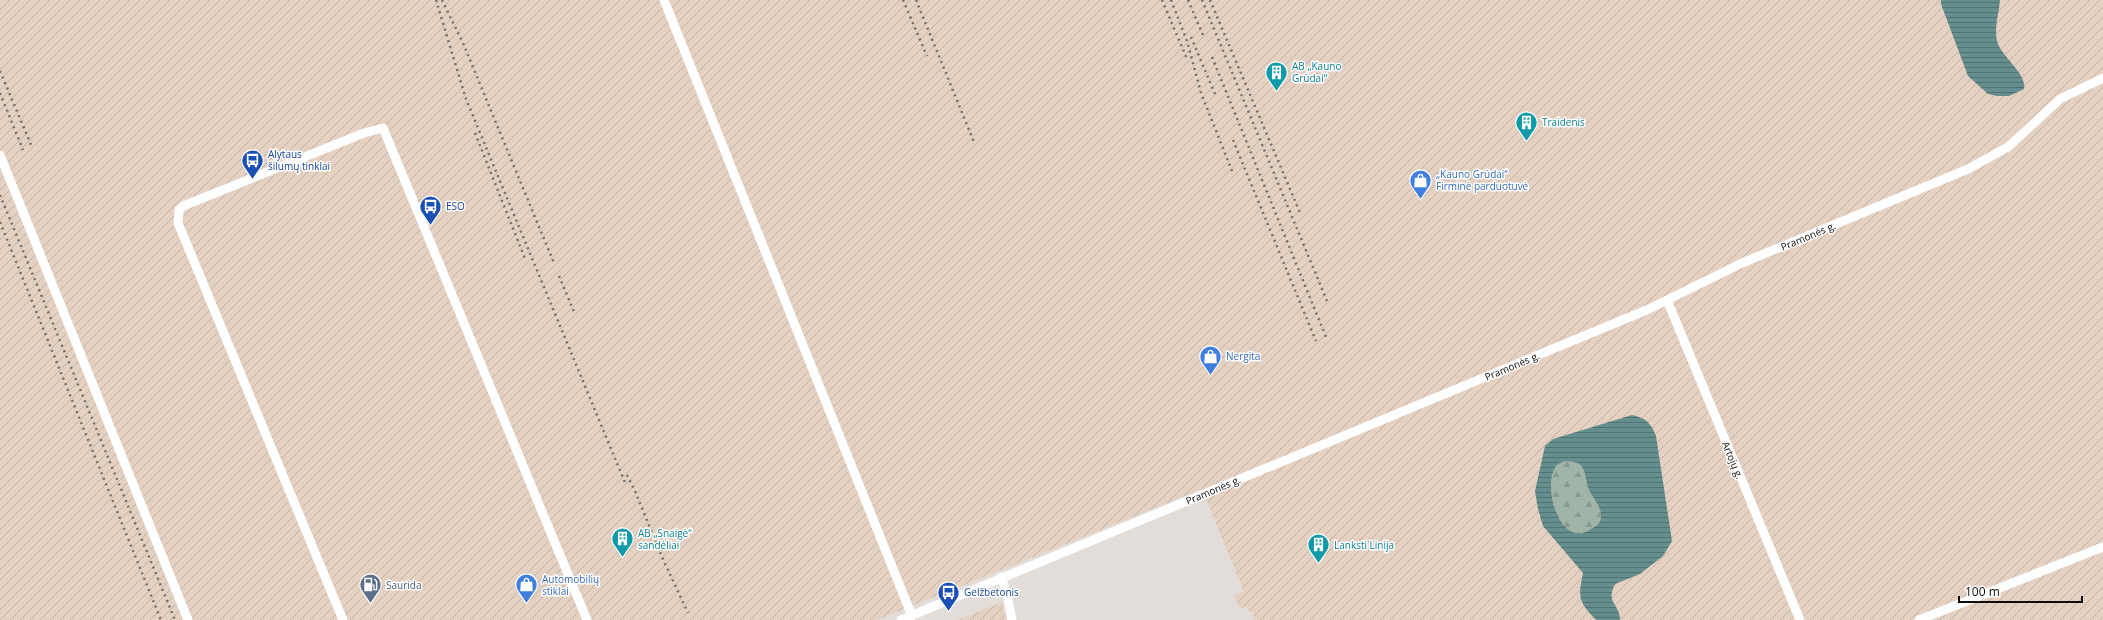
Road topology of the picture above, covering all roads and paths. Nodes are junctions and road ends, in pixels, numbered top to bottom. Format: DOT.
graph roads {
  1 [pos="664,0"];
  2 [pos="2103,78"];
  3 [pos="0,154"];
  4 [pos="1667,300"];
  5 [pos="2103,547"];
  6 [pos="1001,577"];
  7 [pos="912,616"];
  8 [pos="188,620"];
  9 [pos="343,620"];
  10 [pos="587,620"];
  11 [pos="901,620"];
  12 [pos="1012,620"];
  13 [pos="1800,620"];
  14 [pos="1919,620"];
  1 -- 7 [label="street"];
  2 -- 4 [label="street, Pramonės g."];
  3 -- 8 [label="street"];
  4 -- 6 [label="street, Pramonės g."];
  4 -- 13 [label="street, Artojų g."];
  5 -- 14 [label="street"];
  6 -- 7 [label="street, Pramonės g."];
  6 -- 12 [label="street"];
  7 -- 11 [label="street, Pramonės g."];
  9 -- 10 [label="street"];
}
